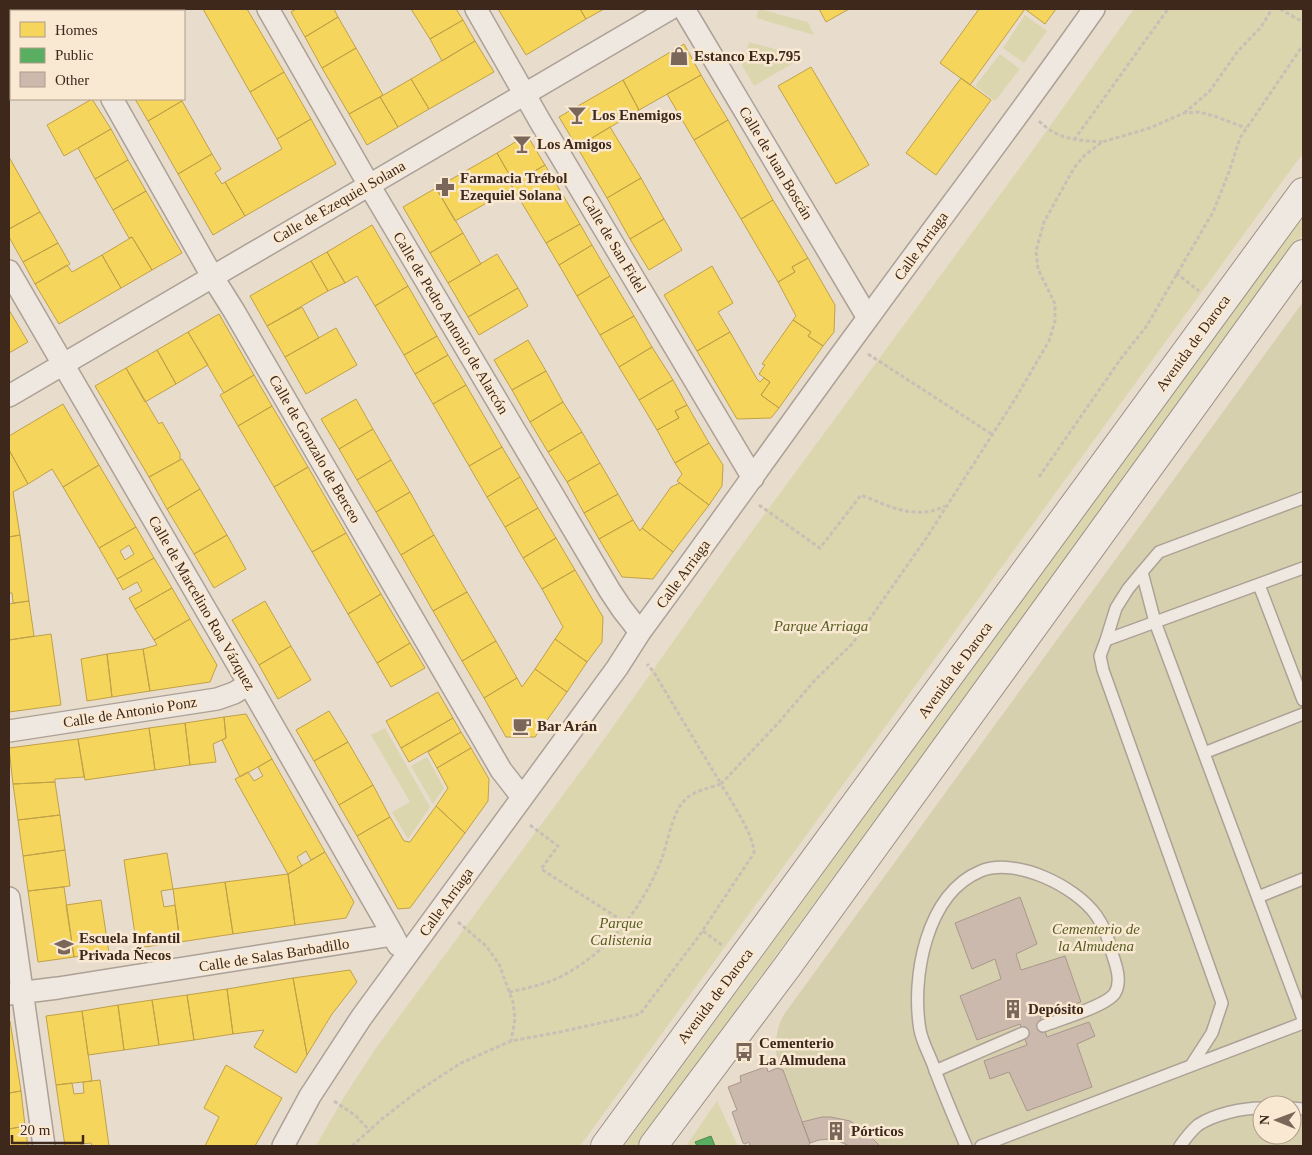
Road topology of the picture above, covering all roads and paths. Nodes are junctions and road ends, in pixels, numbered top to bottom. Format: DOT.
graph roads {
  1 [pos="268,9"];
  2 [pos="476,9"];
  3 [pos="670,9"];
  4 [pos="684,9"];
  5 [pos="1094,9"];
  6 [pos="1168,9"];
  7 [pos="1272,9"];
  8 [pos="1280,9"];
  9 [pos="1303,22"];
  10 [pos="1303,44"];
  11 [pos="524,92"];
  12 [pos="113,100"];
  13 [pos="1025,106"];
  14 [pos="1184,113"];
  15 [pos="1246,128"];
  16 [pos="1074,140"];
  17 [pos="1102,142"];
  18 [pos="369,185"];
  19 [pos="1303,192"];
  20 [pos="1303,254"];
  21 [pos="9,271"];
  22 [pos="1176,273"];
  23 [pos="212,276"];
  24 [pos="1201,293"];
  25 [pos="868,318"];
  26 [pos="850,342"];
  27 [pos="62,365"];
  28 [pos="9,396"];
  29 [pos="993,435"];
  30 [pos="1039,477"];
  31 [pos="747,486"];
  32 [pos="1303,498"];
  33 [pos="946,506"];
  34 [pos="1303,568"];
  35 [pos="1142,572"];
  36 [pos="1259,585"];
  37 [pos="1156,622"];
  38 [pos="636,639"];
  39 [pos="1106,640"];
  40 [pos="249,684"];
  41 [pos="1303,700"];
  42 [pos="1303,714"];
  43 [pos="9,731"];
  44 [pos="1204,753"];
  45 [pos="721,784"];
  46 [pos="517,804"];
  47 [pos="1303,879"];
  48 [pos="1258,897"];
  49 [pos="9,898"];
  50 [pos="441,909"];
  51 [pos="626,923"];
  52 [pos="703,931"];
  53 [pos="393,935"];
  54 [pos="726,947"];
  55 [pos="406,959"];
  56 [pos="509,992"];
  57 [pos="16,993"];
  58 [pos="1303,1019"];
  59 [pos="1303,1023"];
  60 [pos="1043,1026"];
  61 [pos="1023,1033"];
  62 [pos="511,1041"];
  63 [pos="1192,1064"];
  64 [pos="935,1070"];
  65 [pos="315,1090"];
  66 [pos="1252,1109"];
  67 [pos="370,1131"];
  68 [pos="44,1146"];
  69 [pos="283,1146"];
  70 [pos="352,1146"];
  71 [pos="605,1146"];
  72 [pos="653,1146"];
  73 [pos="966,1146"];
  74 [pos="981,1146"];
  75 [pos="1180,1146"];
  1 -- 18 [label="street, Calle de Pedro Antonio de Alarcón"];
  2 -- 11 [label="street, Calle de San Fidel"];
  3 -- 11 [label="street, Calle de Ezequiel Solana"];
  4 -- 25 [label="street, Calle de Juan Boscán"];
  5 -- 13 [label="street, Calle Arriaga"];
  6 -- 16 [label="path"];
  7 -- 14 [label="path"];
  8 -- 9 [label="path"];
  10 -- 15 [label="path"];
  11 -- 18 [label="street, Calle de Ezequiel Solana"];
  11 -- 31 [label="street, Calle de San Fidel"];
  12 -- 23 [label="street, Calle de Gonzalo de Berceo"];
  13 -- 16 [label="path"];
  13 -- 25 [label="street, Calle Arriaga"];
  14 -- 15 [label="path"];
  14 -- 17 [label="path"];
  15 -- 22 [label="path"];
  16 -- 17 [label="path"];
  17 -- 29 [label="path"];
  18 -- 23 [label="street, Calle de Ezequiel Solana"];
  18 -- 38 [label="street, Calle de Pedro Antonio de Alarcón"];
  19 -- 71 [label="main road, Avenida de Daroca"];
  20 -- 72 [label="main road"];
  21 -- 27 [label="street, Calle de Marcelino Roa Vázquez"];
  22 -- 24 [label="path"];
  22 -- 30 [label="path"];
  23 -- 27 [label="street, Calle de Ezequiel Solana"];
  23 -- 46 [label="street, Calle de Gonzalo de Berceo"];
  25 -- 26 [label="street, Calle Arriaga"];
  26 -- 29 [label="path"];
  26 -- 31 [label="street, Calle Arriaga"];
  27 -- 28 [label="street, Calle de Ezequiel Solana"];
  27 -- 40 [label="street, Calle de Marcelino Roa Vázquez"];
  29 -- 33 [label="path"];
  31 -- 33 [label="path"];
  31 -- 38 [label="street, Calle Arriaga"];
  32 -- 35 [label="lane"];
  33 -- 45 [label="path"];
  34 -- 36 [label="lane"];
  35 -- 37 [label="lane"];
  35 -- 39 [label="lane"];
  36 -- 37 [label="lane"];
  36 -- 41 [label="lane"];
  37 -- 39 [label="lane"];
  37 -- 44 [label="lane"];
  38 -- 45 [label="path"];
  38 -- 46 [label="street, Calle Arriaga"];
  39 -- 63 [label="lane"];
  40 -- 43 [label="street, Calle de Antonio Ponz"];
  40 -- 53 [label="street, Calle de Marcelino Roa Vázquez"];
  42 -- 44 [label="lane"];
  44 -- 48 [label="lane"];
  45 -- 51 [label="path"];
  45 -- 52 [label="path"];
  46 -- 50 [label="street, Calle Arriaga"];
  46 -- 51 [label="path"];
  47 -- 48 [label="lane"];
  48 -- 58 [label="lane"];
  49 -- 57 [label="street"];
  50 -- 55 [label="street, Calle Arriaga"];
  50 -- 56 [label="path"];
  51 -- 56 [label="path"];
  52 -- 54 [label="path"];
  52 -- 62 [label="path"];
  53 -- 55 [label="street"];
  53 -- 57 [label="street, Calle de Salas Barbadillo"];
  55 -- 65 [label="street, Calle Arriaga"];
  56 -- 62 [label="path"];
  57 -- 68 [label="street"];
  59 -- 63 [label="lane"];
  60 -- 64 [label="lane"];
  61 -- 64 [label="lane"];
  62 -- 67 [label="path"];
  63 -- 74 [label="lane"];
  64 -- 73 [label="lane"];
  65 -- 67 [label="path"];
  65 -- 69 [label="street, Calle Arriaga"];
  66 -- 75 [label="lane"];
  67 -- 70 [label="path"];
}
